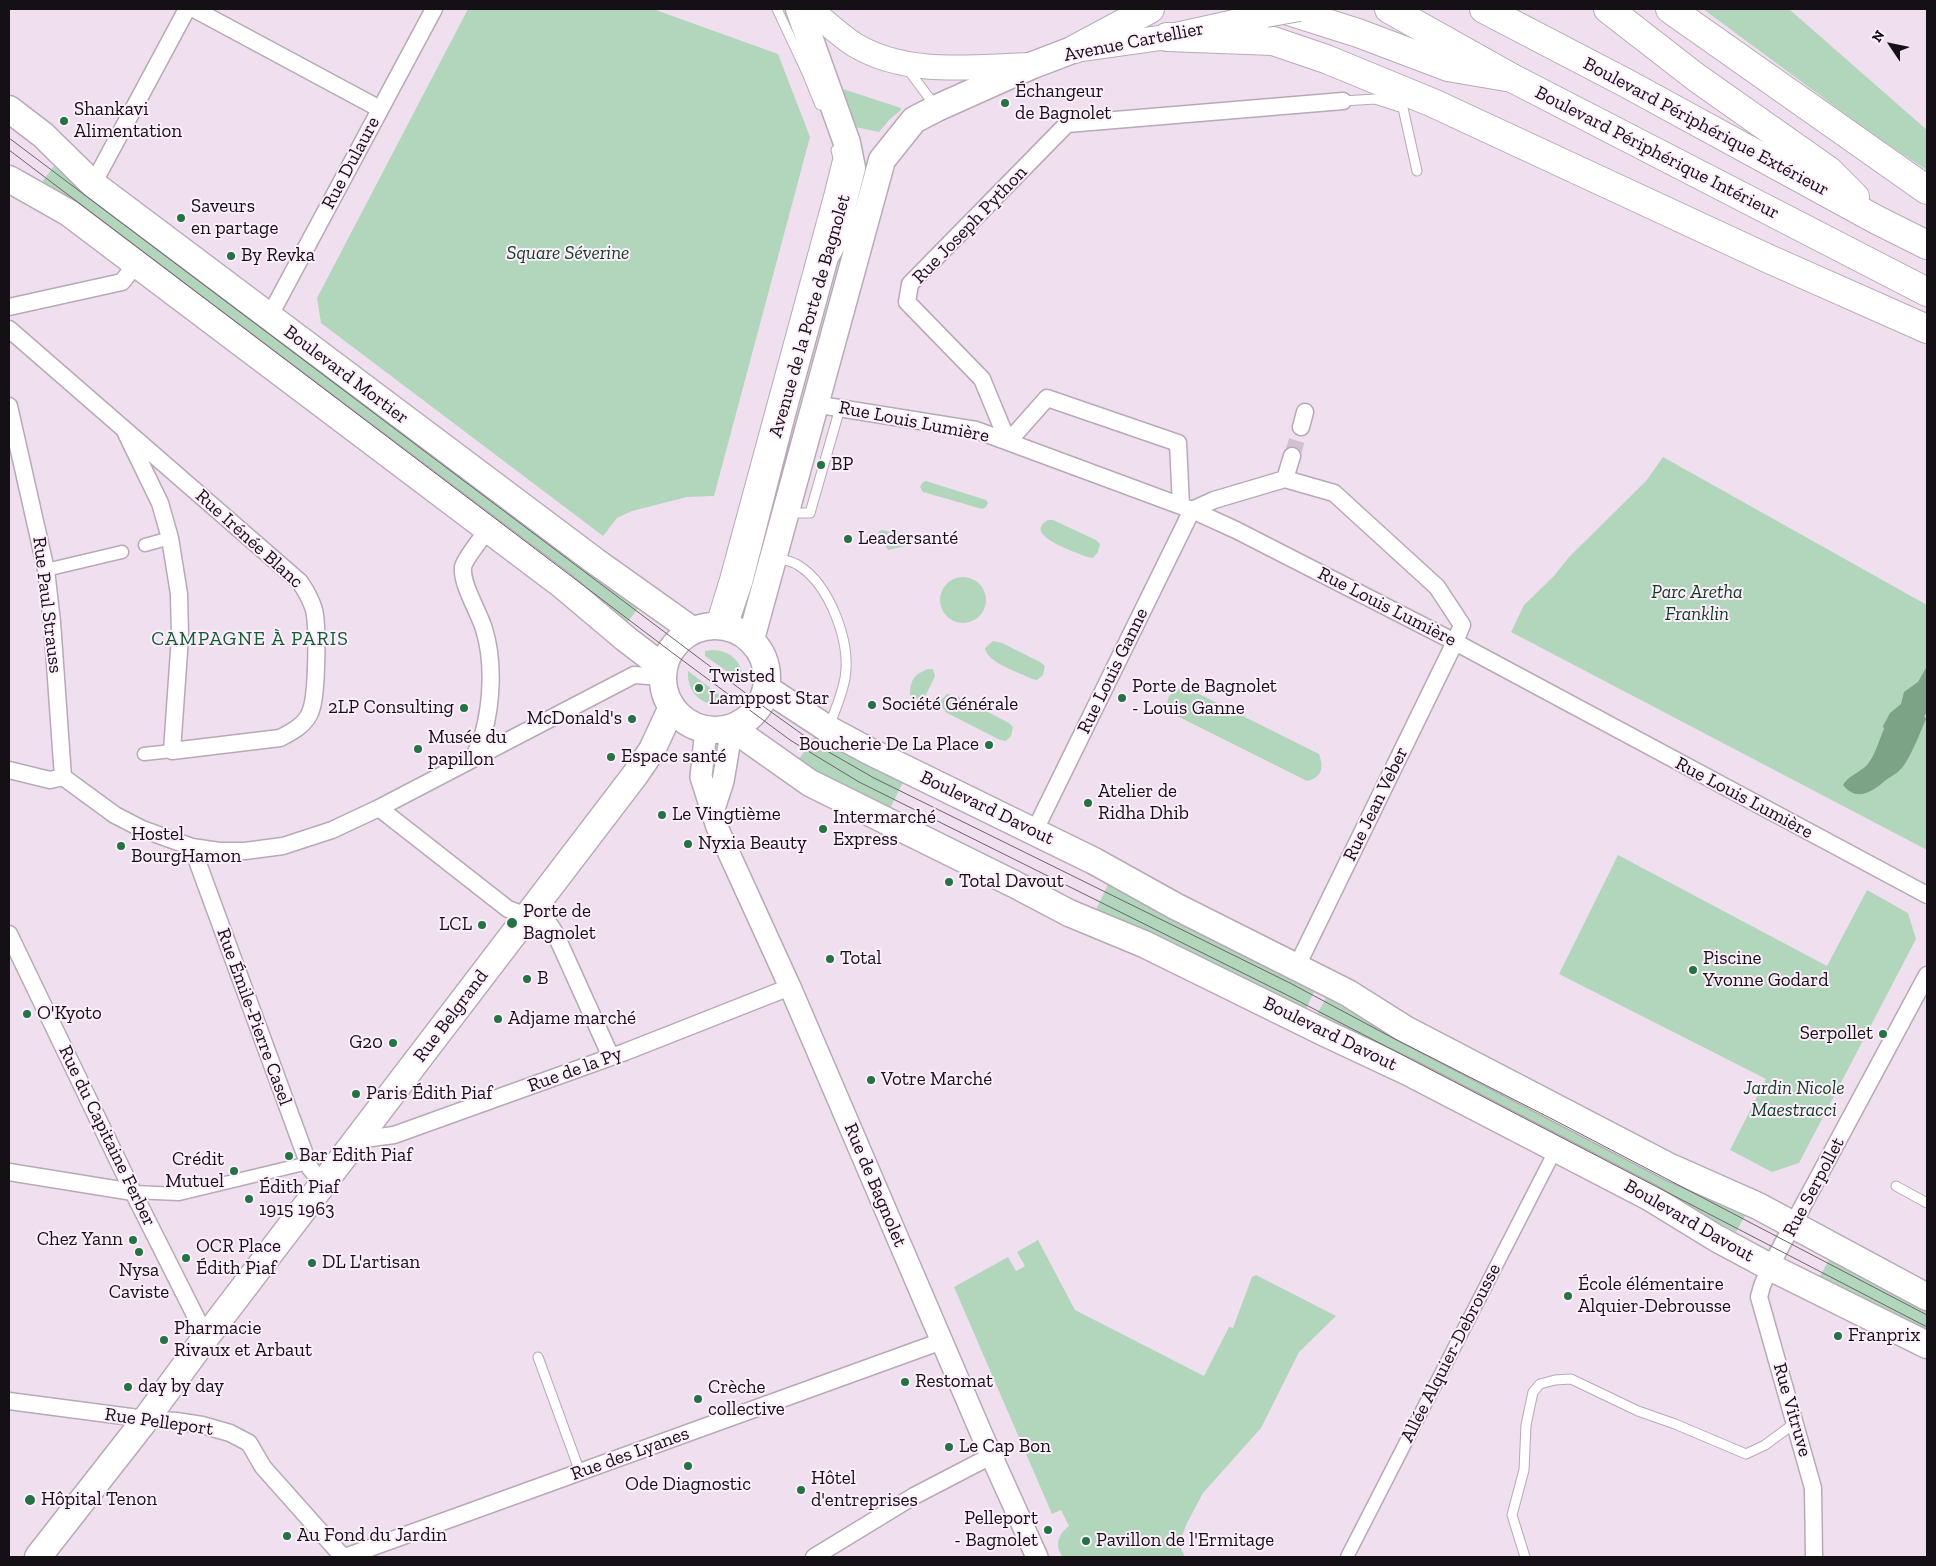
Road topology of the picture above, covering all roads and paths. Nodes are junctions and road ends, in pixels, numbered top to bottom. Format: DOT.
graph roads {
  1 [pos="187,9"];
  2 [pos="194,9"];
  3 [pos="434,9"];
  4 [pos="778,9"];
  5 [pos="799,9"];
  6 [pos="810,9"];
  7 [pos="1150,9"];
  8 [pos="1298,9"];
  9 [pos="1389,9"];
  10 [pos="1484,9"];
  11 [pos="1608,9"];
  12 [pos="1670,9"];
  13 [pos="1274,12"];
  14 [pos="1166,37"];
  15 [pos="1075,50"];
  16 [pos="902,63"];
  17 [pos="1033,65"];
  18 [pos="1512,78"];
  19 [pos="1343,101"];
  20 [pos="937,108"];
  21 [pos="9,109"];
  22 [pos="380,109"];
  23 [pos="825,118"];
  24 [pos="834,140"];
  25 [pos="852,168"];
  26 [pos="1417,171"];
  27 [pos="9,179"];
  28 [pos="93,184"];
  29 [pos="1927,190"];
  30 [pos="829,194"];
  31 [pos="1877,220"];
  32 [pos="833,243"];
  33 [pos="1927,244"];
  34 [pos="136,264"];
  35 [pos="1927,292"];
  36 [pos="9,307"];
  37 [pos="269,317"];
  38 [pos="9,329"];
  39 [pos="1927,329"];
  40 [pos="814,404"];
  41 [pos="9,406"];
  42 [pos="840,408"];
  43 [pos="124,429"];
  44 [pos="1008,442"];
  45 [pos="1292,456"];
  46 [pos="1285,479"];
  47 [pos="1187,508"];
  48 [pos="784,514"];
  49 [pos="488,529"];
  50 [pos="170,538"];
  51 [pos="145,545"];
  52 [pos="122,552"];
  53 [pos="773,557"];
  54 [pos="46,570"];
  55 [pos="709,627"];
  56 [pos="751,638"];
  57 [pos="1455,642"];
  58 [pos="663,673"];
  59 [pos="767,689"];
  60 [pos="672,707"];
  61 [pos="706,728"];
  62 [pos="732,728"];
  63 [pos="828,729"];
  64 [pos="172,751"];
  65 [pos="144,754"];
  66 [pos="472,759"];
  67 [pos="9,770"];
  68 [pos="63,776"];
  69 [pos="379,808"];
  70 [pos="713,812"];
  71 [pos="1034,832"];
  72 [pos="192,847"];
  73 [pos="1927,895"];
  74 [pos="526,917"];
  75 [pos="9,934"];
  76 [pos="1297,966"];
  77 [pos="1927,975"];
  78 [pos="790,987"];
  79 [pos="611,1057"];
  80 [pos="356,1140"];
  81 [pos="1556,1149"];
  82 [pos="308,1163"];
  83 [pos="9,1172"];
  84 [pos="323,1184"];
  85 [pos="1896,1186"];
  86 [pos="133,1192"];
  87 [pos="1927,1203"];
  88 [pos="1794,1225"];
  89 [pos="1770,1268"];
  90 [pos="1927,1296"];
  91 [pos="206,1337"];
  92 [pos="942,1341"];
  93 [pos="1927,1345"];
  94 [pos="538,1357"];
  95 [pos="9,1400"];
  96 [pos="146,1419"];
  97 [pos="1795,1423"];
  98 [pos="992,1456"];
  99 [pos="580,1472"];
  100 [pos="38,1557"];
  101 [pos="344,1557"];
  102 [pos="814,1557"];
  103 [pos="1037,1557"];
  104 [pos="1346,1557"];
  105 [pos="1525,1557"];
  106 [pos="1814,1557"];
  1 -- 28 [label="street"];
  2 -- 22 [label="street"];
  3 -- 22 [label="street, Rue Dulaure"];
  4 -- 23 [label="lane"];
  5 -- 25 [label="main road, Avenue de la Porte de Bagnolet"];
  6 -- 16 [label="main road"];
  7 -- 15 [label="highway"];
  8 -- 13 [label="main road, Avenue Cartellier, bridge"];
  9 -- 18 [label="highway, Boulevard Périphérique Intérieur"];
  10 -- 31 [label="highway, Boulevard Périphérique Extérieur"];
  11 -- 31 [label="highway"];
  12 -- 29 [label="highway"];
  13 -- 14 [label="main road, Avenue Cartellier"];
  13 -- 18 [label="highway"];
  14 -- 15 [label="main road, Avenue Cartellier"];
  14 -- 39 [label="highway"];
  15 -- 17 [label="main road, Avenue Cartellier"];
  16 -- 17 [label="main road"];
  16 -- 20 [label="lane"];
  17 -- 20 [label="main road, Avenue de la Porte de Bagnolet"];
  18 -- 35 [label="highway, Boulevard Périphérique Intérieur"];
  19 -- 26 [label="lane"];
  19 -- 44 [label="street, Rue Joseph Python"];
  20 -- 40 [label="main road, Avenue de la Porte de Bagnolet"];
  21 -- 28 [label="main road, Boulevard Mortier"];
  22 -- 37 [label="street, Rue Dulaure"];
  24 -- 30 [label="lane"];
  25 -- 30 [label="lane"];
  25 -- 32 [label="main road, Avenue de la Porte de Bagnolet"];
  27 -- 34 [label="main road, Boulevard Mortier"];
  28 -- 37 [label="main road, Boulevard Mortier"];
  30 -- 55 [label="lane"];
  31 -- 33 [label="highway, Boulevard Périphérique Extérieur"];
  32 -- 40 [label="main road"];
  32 -- 55 [label="main road, Avenue de la Porte de Bagnolet"];
  34 -- 36 [label="street"];
  34 -- 49 [label="main road, Boulevard Mortier"];
  37 -- 55 [label="main road, Boulevard Mortier"];
  38 -- 43 [label="street, Rue Irénée Blanc"];
  40 -- 42 [label="street, Rue Louis Lumière"];
  40 -- 48 [label="main road, Avenue de la Porte de Bagnolet"];
  41 -- 54 [label="street, Rue Paul Strauss"];
  42 -- 44 [label="street, Rue Louis Lumière"];
  42 -- 48 [label="lane"];
  43 -- 50 [label="street"];
  43 -- 64 [label="street, Rue Irénée Blanc"];
  44 -- 47 [label="street, Rue Louis Lumière"];
  44 -- 47 [label="street"];
  45 -- 46 [label="street"];
  46 -- 47 [label="street"];
  46 -- 57 [label="street, Rue Jean Veber"];
  47 -- 57 [label="street, Rue Louis Lumière"];
  47 -- 71 [label="street, Rue Louis Ganne"];
  48 -- 53 [label="main road, Avenue de la Porte de Bagnolet"];
  49 -- 58 [label="main road, Boulevard Mortier"];
  49 -- 66 [label="street"];
  50 -- 51 [label="street"];
  50 -- 64 [label="street"];
  52 -- 54 [label="street"];
  53 -- 56 [label="main road, Avenue de la Porte de Bagnolet"];
  53 -- 63 [label="lane"];
  54 -- 68 [label="street, Rue Paul Strauss"];
  55 -- 56 [label="main road"];
  55 -- 58 [label="main road"];
  56 -- 59 [label="main road"];
  57 -- 73 [label="street, Rue Louis Lumière"];
  57 -- 76 [label="street, Rue Jean Veber"];
  58 -- 60 [label="main road"];
  58 -- 66 [label="street"];
  59 -- 62 [label="main road"];
  59 -- 63 [label="main road, Boulevard Davout"];
  60 -- 61 [label="main road"];
  60 -- 74 [label="main road, Rue Belgrand"];
  61 -- 62 [label="main road"];
  61 -- 70 [label="street, Rue de Bagnolet"];
  62 -- 70 [label="street"];
  62 -- 81 [label="main road, Boulevard Davout"];
  63 -- 71 [label="main road, Boulevard Davout"];
  64 -- 65 [label="street"];
  66 -- 69 [label="street"];
  67 -- 68 [label="street"];
  68 -- 72 [label="street"];
  69 -- 72 [label="street"];
  69 -- 74 [label="street"];
  70 -- 78 [label="street, Rue de Bagnolet"];
  71 -- 76 [label="main road, Boulevard Davout"];
  72 -- 82 [label="street, Rue Émile-Pierre Casel"];
  74 -- 79 [label="street"];
  74 -- 80 [label="main road, Rue Belgrand"];
  75 -- 86 [label="street, Rue du Capitaine Ferber"];
  76 -- 88 [label="main road, Boulevard Davout"];
  77 -- 88 [label="street, Rue Serpollet"];
  78 -- 79 [label="street, Rue de la Py"];
  78 -- 92 [label="street, Rue de Bagnolet"];
  79 -- 80 [label="street, Rue de la Py"];
  80 -- 84 [label="main road, Rue Belgrand"];
  81 -- 89 [label="main road, Boulevard Davout"];
  81 -- 104 [label="street, Allée Alquier-Debrousse"];
  82 -- 84 [label="street, Rue Émile-Pierre Casel"];
  82 -- 86 [label="street"];
  83 -- 86 [label="street"];
  84 -- 91 [label="main road, Rue Belgrand"];
  85 -- 87 [label="lane"];
  86 -- 91 [label="street, Rue du Capitaine Ferber"];
  88 -- 89 [label="street, Rue Serpollet"];
  88 -- 90 [label="main road, Boulevard Davout"];
  89 -- 93 [label="main road, Boulevard Davout"];
  89 -- 97 [label="street, Rue Vitruve"];
  91 -- 96 [label="main road, Rue Belgrand"];
  92 -- 98 [label="street, Rue de Bagnolet"];
  92 -- 99 [label="street, Rue des Lyanes"];
  94 -- 99 [label="lane"];
  95 -- 96 [label="street, Rue Pelleport"];
  96 -- 100 [label="main road, Rue Belgrand"];
  96 -- 101 [label="street, Rue Pelleport"];
  97 -- 105 [label="lane"];
  97 -- 106 [label="street, Rue Vitruve"];
  98 -- 102 [label="street"];
  98 -- 103 [label="street, Rue de Bagnolet"];
  99 -- 101 [label="street, Rue des Lyanes"];
}
